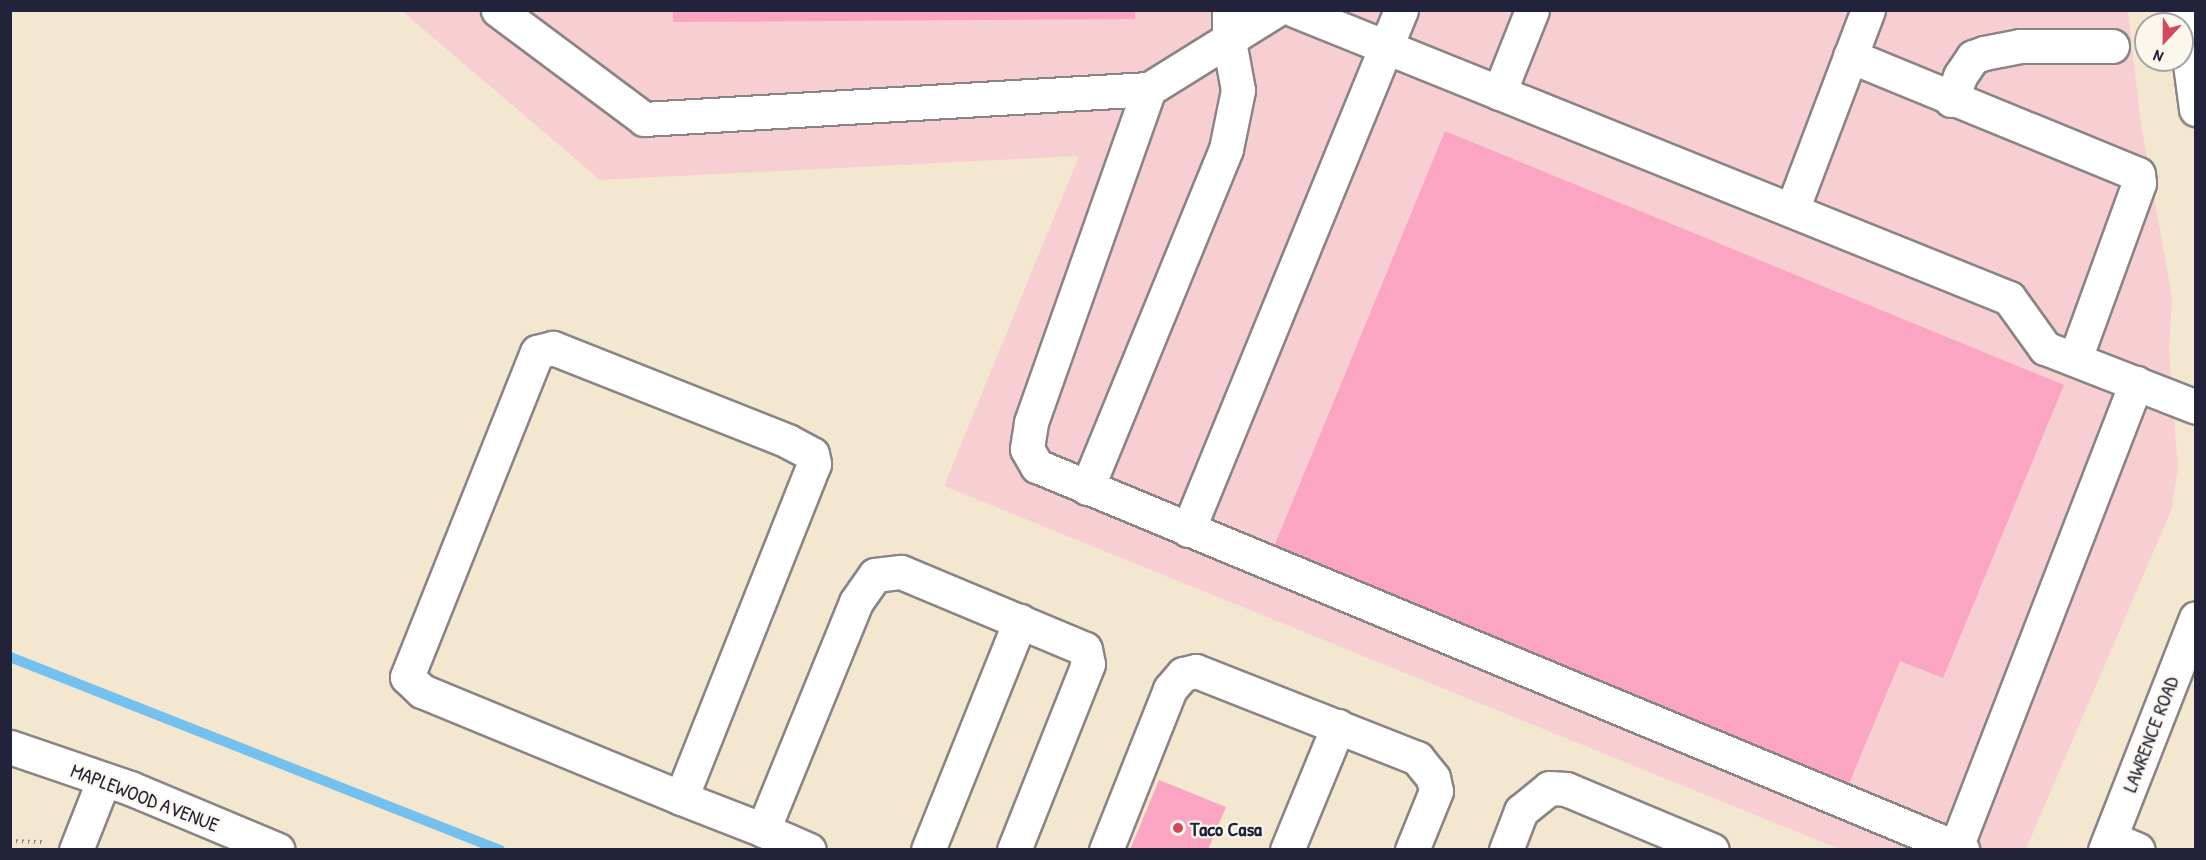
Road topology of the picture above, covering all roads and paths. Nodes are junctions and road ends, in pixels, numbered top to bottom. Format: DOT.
graph roads {
  1 [pos="498,10"];
  2 [pos="1276,10"];
  3 [pos="1294,10"];
  4 [pos="1401,10"];
  5 [pos="1532,10"];
  6 [pos="1868,10"];
  7 [pos="2183,10"];
  8 [pos="1229,26"];
  9 [pos="2112,46"];
  10 [pos="1387,47"];
  11 [pos="1850,56"];
  12 [pos="1149,89"];
  13 [pos="1499,93"];
  14 [pos="1951,100"];
  15 [pos="2196,109"];
  16 [pos="1792,210"];
  17 [pos="2074,359"];
  18 [pos="2136,383"];
  19 [pos="2196,407"];
  20 [pos="1088,488"];
  21 [pos="1188,530"];
  22 [pos="2196,618"];
  23 [pos="1020,621"];
  24 [pos="1338,726"];
  25 [pos="10,747"];
  26 [pos="104,779"];
  27 [pos="681,798"];
  28 [pos="763,830"];
  29 [pos="2118,846"];
  30 [pos="1959,848"];
  31 [pos="76,849"];
  32 [pos="278,849"];
  33 [pos="809,849"];
  34 [pos="928,849"];
  35 [pos="1014,849"];
  36 [pos="1106,849"];
  37 [pos="1287,849"];
  38 [pos="1412,849"];
  39 [pos="1506,849"];
  40 [pos="1712,849"];
  1 -- 12 [label="street"];
  2 -- 8 [label="street"];
  3 -- 10 [label="street"];
  4 -- 10 [label="street"];
  5 -- 13 [label="street"];
  6 -- 11 [label="street"];
  7 -- 15 [label="street"];
  8 -- 12 [label="street"];
  8 -- 20 [label="street"];
  9 -- 14 [label="street"];
  10 -- 13 [label="street"];
  10 -- 21 [label="street"];
  11 -- 14 [label="street"];
  11 -- 16 [label="street"];
  12 -- 20 [label="street"];
  13 -- 16 [label="street"];
  14 -- 17 [label="street"];
  16 -- 17 [label="street"];
  17 -- 18 [label="street"];
  18 -- 19 [label="street"];
  18 -- 30 [label="street"];
  20 -- 21 [label="street"];
  21 -- 30 [label="street"];
  22 -- 29 [label="street, LAWRENCE ROAD"];
  23 -- 28 [label="street"];
  23 -- 34 [label="street"];
  23 -- 35 [label="street"];
  24 -- 36 [label="street"];
  24 -- 37 [label="street"];
  24 -- 38 [label="street"];
  25 -- 26 [label="street, MAPLEWOOD AVENUE"];
  26 -- 31 [label="street"];
  26 -- 32 [label="street, MAPLEWOOD AVENUE"];
  27 -- 27 [label="street"];
  27 -- 28 [label="street"];
  28 -- 33 [label="street"];
  39 -- 40 [label="street"];
}
